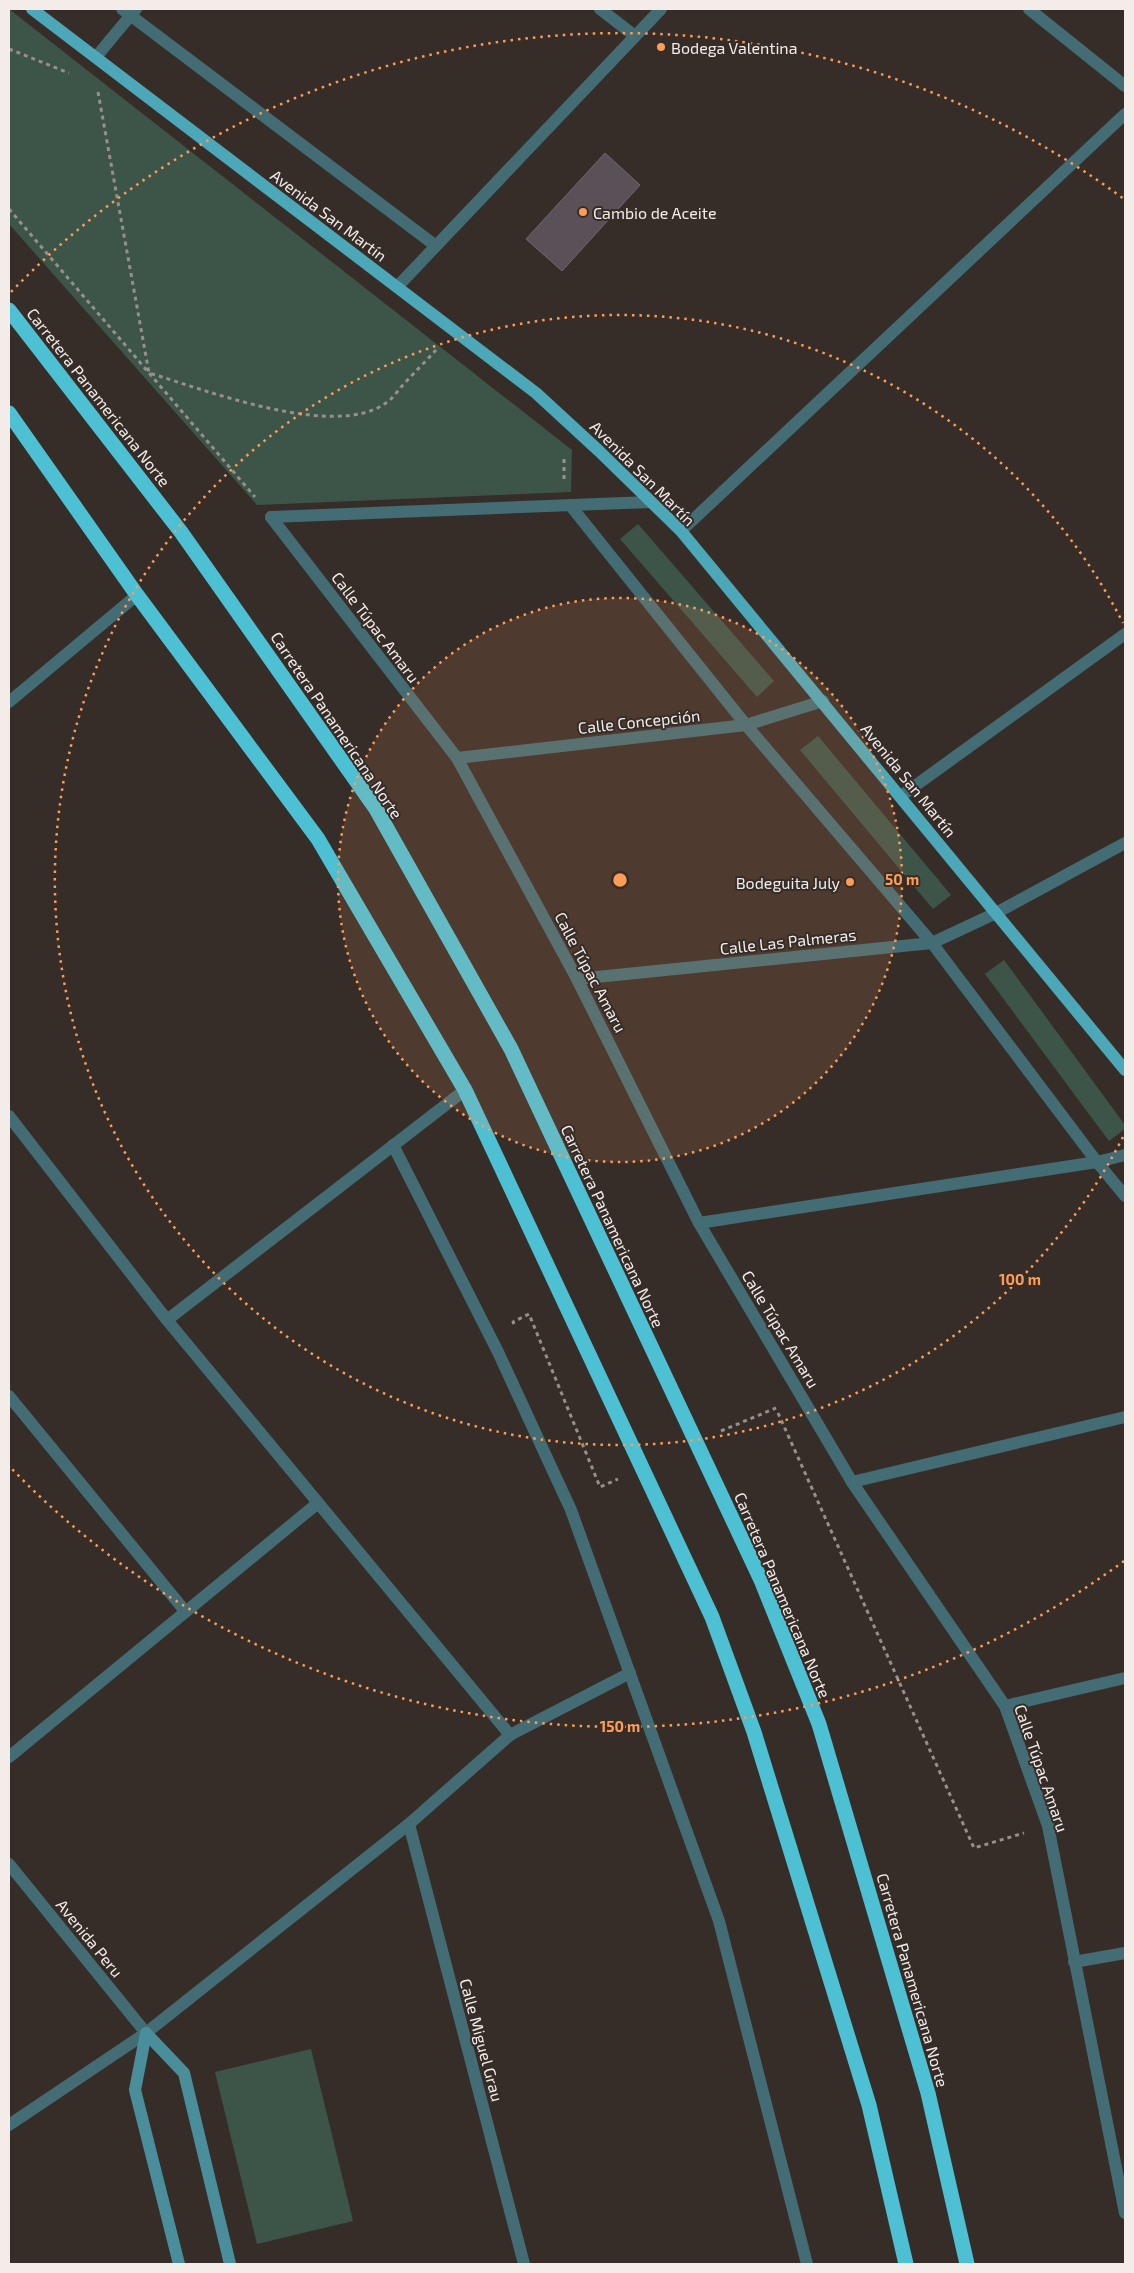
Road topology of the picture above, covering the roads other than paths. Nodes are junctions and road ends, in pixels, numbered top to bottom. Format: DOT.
graph roads {
  1 [pos="32,9"];
  2 [pos="600,9"];
  3 [pos="661,9"];
  4 [pos="1029,9"];
  5 [pos="130,11"];
  6 [pos="635,36"];
  7 [pos="96,57"];
  8 [pos="1125,86"];
  9 [pos="1125,114"];
  10 [pos="436,246"];
  11 [pos="397,287"];
  12 [pos="9,310"];
  13 [pos="9,413"];
  14 [pos="650,502"];
  15 [pos="570,505"];
  16 [pos="681,531"];
  17 [pos="137,594"];
  18 [pos="1125,634"];
  19 [pos="9,702"];
  20 [pos="823,702"];
  21 [pos="746,725"];
  22 [pos="457,758"];
  23 [pos="900,796"];
  24 [pos="1125,843"];
  25 [pos="996,913"];
  26 [pos="932,943"];
  27 [pos="577,979"];
  28 [pos="1125,1070"];
  29 [pos="464,1090"];
  30 [pos="9,1116"];
  31 [pos="393,1145"];
  32 [pos="1125,1155"];
  33 [pos="1097,1162"];
  34 [pos="1125,1196"];
  35 [pos="699,1223"];
  36 [pos="167,1320"];
  37 [pos="9,1396"];
  38 [pos="1125,1417"];
  39 [pos="852,1482"];
  40 [pos="318,1503"];
  41 [pos="185,1612"];
  42 [pos="630,1673"];
  43 [pos="1125,1678"];
  44 [pos="1005,1706"];
  45 [pos="510,1735"];
  46 [pos="9,1757"];
  47 [pos="409,1824"];
  48 [pos="9,1864"];
  49 [pos="1125,1953"];
  50 [pos="1074,1962"];
  51 [pos="146,2033"];
  52 [pos="9,2125"];
  53 [pos="1125,2212"];
  54 [pos="180,2264"];
  55 [pos="230,2264"];
  56 [pos="524,2264"];
  57 [pos="807,2264"];
  58 [pos="906,2264"];
  59 [pos="967,2264"];
  1 -- 7 [label="main road, Avenida San Martín"];
  2 -- 6 [label="street"];
  3 -- 6 [label="street"];
  4 -- 8 [label="street"];
  5 -- 7 [label="street"];
  5 -- 10 [label="street"];
  6 -- 10 [label="street"];
  7 -- 11 [label="main road, Avenida San Martín"];
  9 -- 16 [label="street"];
  10 -- 11 [label="street"];
  11 -- 14 [label="main road, Avenida San Martín"];
  12 -- 59 [label="highway, Carretera Panamericana Norte"];
  13 -- 17 [label="highway"];
  14 -- 15 [label="street"];
  14 -- 16 [label="main road, Avenida San Martín"];
  15 -- 21 [label="street"];
  15 -- 22 [label="street, Calle Túpac Amaru"];
  16 -- 20 [label="main road, Avenida San Martín"];
  17 -- 19 [label="street"];
  17 -- 29 [label="highway"];
  18 -- 23 [label="street"];
  20 -- 21 [label="street, Calle Concepción"];
  20 -- 23 [label="main road, Avenida San Martín"];
  21 -- 22 [label="street, Calle Concepción"];
  21 -- 26 [label="street"];
  22 -- 27 [label="street, Calle Túpac Amaru"];
  23 -- 25 [label="main road, Avenida San Martín"];
  24 -- 25 [label="street, Calle Las Palmeras"];
  25 -- 26 [label="street, Calle Las Palmeras"];
  25 -- 28 [label="main road, Avenida San Martín"];
  26 -- 27 [label="street, Calle Las Palmeras"];
  26 -- 33 [label="street"];
  27 -- 35 [label="street, Calle Túpac Amaru"];
  29 -- 31 [label="street"];
  29 -- 58 [label="highway"];
  30 -- 36 [label="street"];
  31 -- 36 [label="street"];
  31 -- 42 [label="street"];
  32 -- 33 [label="street"];
  33 -- 34 [label="street"];
  33 -- 35 [label="street"];
  35 -- 39 [label="street, Calle Túpac Amaru"];
  36 -- 40 [label="street"];
  37 -- 41 [label="street"];
  38 -- 39 [label="street"];
  39 -- 44 [label="street, Calle Túpac Amaru"];
  40 -- 41 [label="street"];
  40 -- 45 [label="street"];
  41 -- 46 [label="street"];
  42 -- 45 [label="street"];
  42 -- 57 [label="street"];
  43 -- 44 [label="street"];
  44 -- 50 [label="street, Calle Túpac Amaru"];
  45 -- 47 [label="street"];
  47 -- 51 [label="street"];
  47 -- 56 [label="street, Calle Miguel Grau"];
  48 -- 51 [label="street, Avenida Peru"];
  49 -- 50 [label="street"];
  50 -- 53 [label="street, Calle Túpac Amaru"];
  51 -- 52 [label="street"];
  51 -- 54 [label="street"];
  51 -- 55 [label="street"];
}
